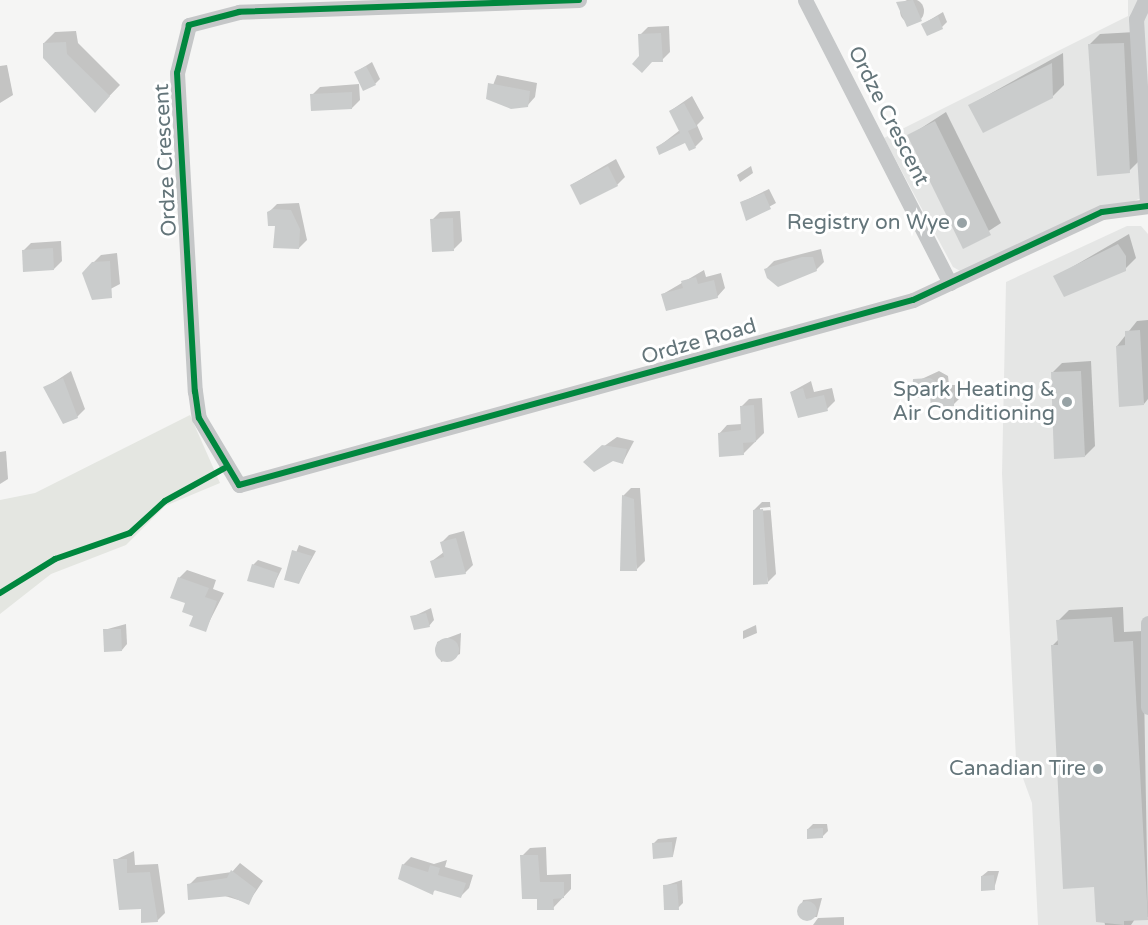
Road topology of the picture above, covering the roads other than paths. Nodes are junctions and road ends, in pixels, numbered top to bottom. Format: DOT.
graph roads {
  1 [pos="579,0"];
  2 [pos="805,0"];
  3 [pos="1145,0"];
  4 [pos="1144,78"];
  5 [pos="1146,165"];
  6 [pos="1148,206"];
  7 [pos="950,283"];
  8 [pos="248,486"];
  9 [pos="1147,619"];
  10 [pos="1148,707"];
  1 -- 8 [label="street, Ordze Crescent"];
  2 -- 7 [label="street, Ordze Crescent"];
  3 -- 4 [label="street"];
  4 -- 5 [label="street"];
  5 -- 6 [label="street"];
  6 -- 7 [label="street, Ordze Road"];
  7 -- 8 [label="street, Ordze Road"];
  9 -- 10 [label="street"];
}
